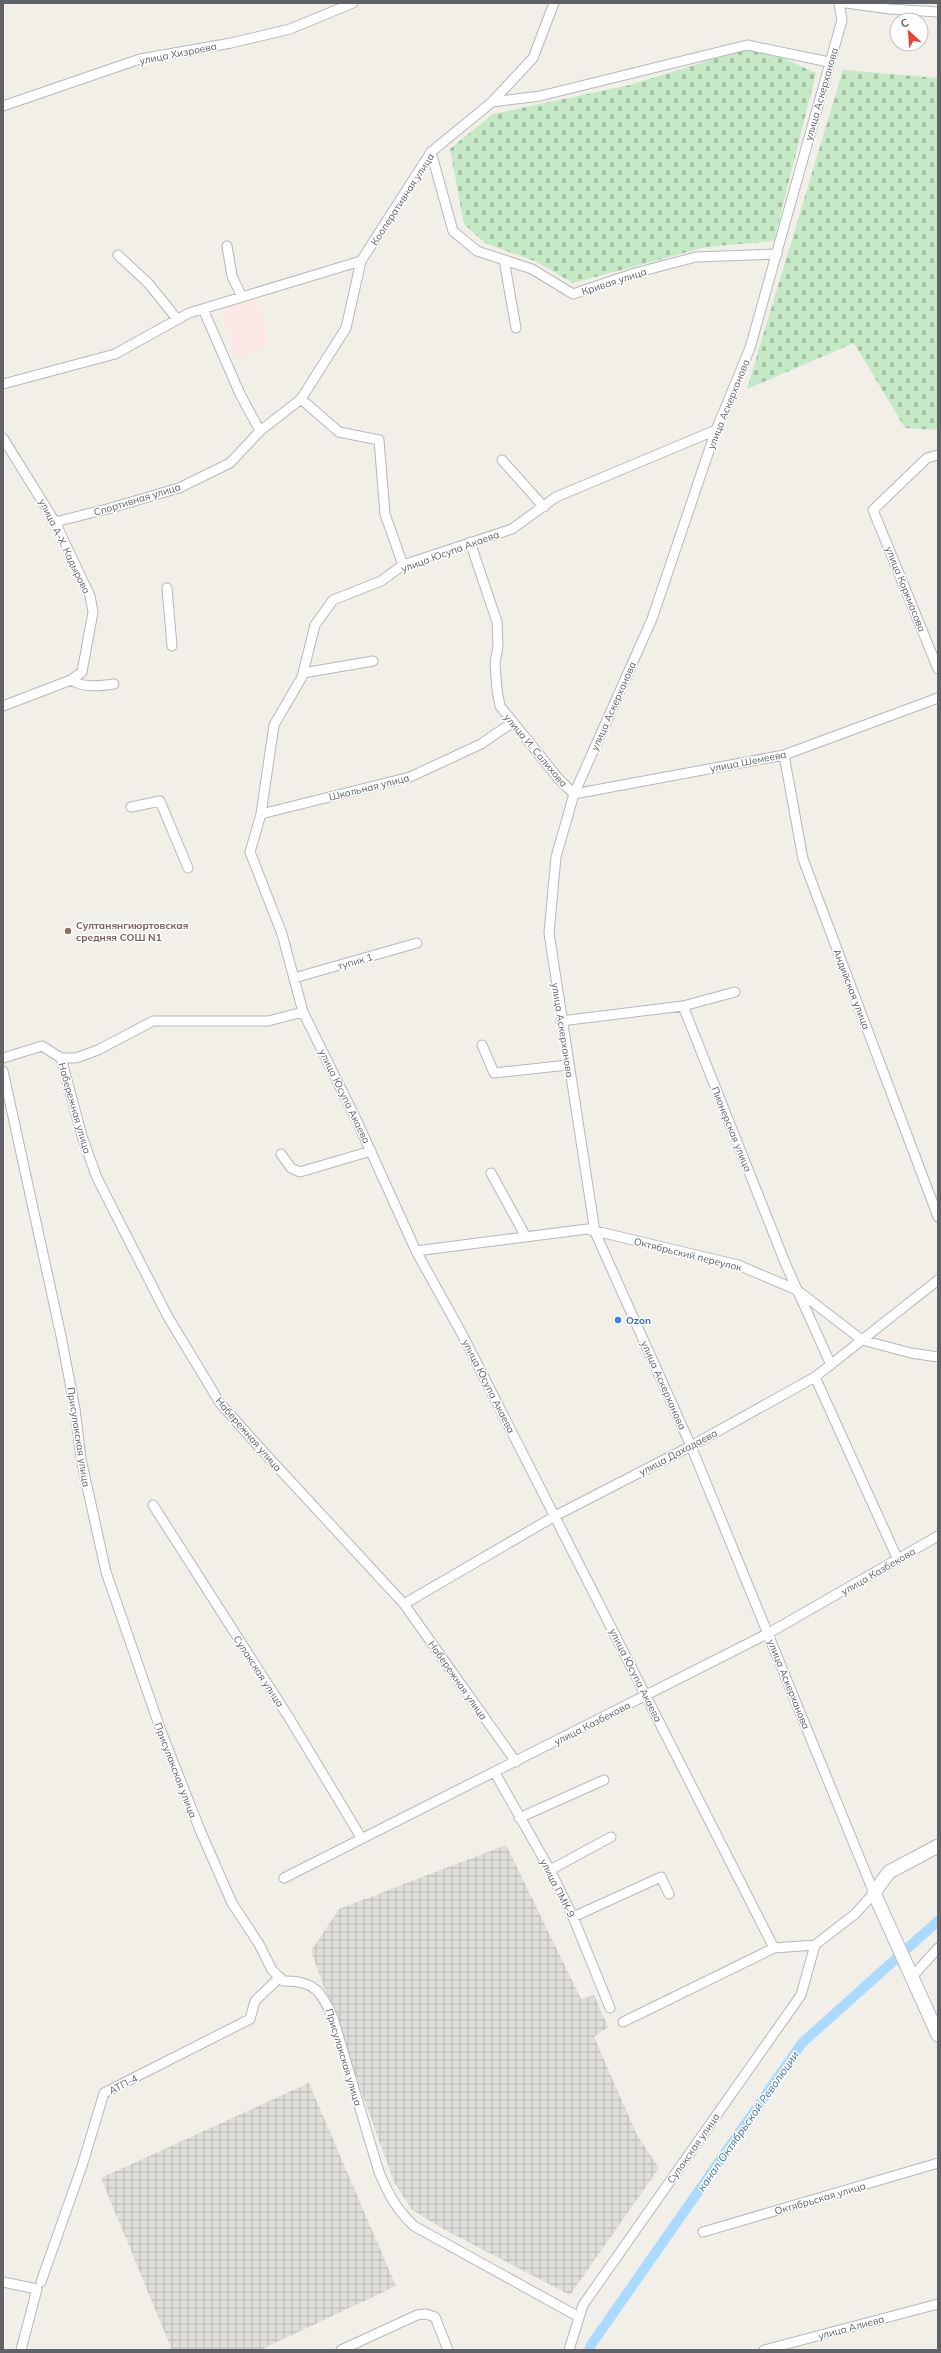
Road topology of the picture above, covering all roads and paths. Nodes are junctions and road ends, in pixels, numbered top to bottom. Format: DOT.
graph roads {
  1 [pos="353,3"];
  2 [pos="554,3"];
  3 [pos="839,3"];
  4 [pos="846,3"];
  5 [pos="938,12"];
  6 [pos="829,62"];
  7 [pos="492,102"];
  8 [pos="3,106"];
  9 [pos="431,152"];
  10 [pos="227,246"];
  11 [pos="777,254"];
  12 [pos="118,255"];
  13 [pos="504,260"];
  14 [pos="361,261"];
  15 [pos="242,297"];
  16 [pos="202,309"];
  17 [pos="177,319"];
  18 [pos="516,328"];
  19 [pos="3,384"];
  20 [pos="301,399"];
  21 [pos="716,430"];
  22 [pos="260,431"];
  23 [pos="3,438"];
  24 [pos="938,455"];
  25 [pos="502,460"];
  26 [pos="544,507"];
  27 [pos="55,522"];
  28 [pos="470,542"];
  29 [pos="403,565"];
  30 [pos="166,588"];
  31 [pos="172,646"];
  32 [pos="373,661"];
  33 [pos="938,669"];
  34 [pos="303,673"];
  35 [pos="71,680"];
  36 [pos="114,684"];
  37 [pos="938,698"];
  38 [pos="3,706"];
  39 [pos="513,722"];
  40 [pos="784,755"];
  41 [pos="574,794"];
  42 [pos="131,807"];
  43 [pos="261,814"];
  44 [pos="188,868"];
  45 [pos="417,943"];
  46 [pos="294,978"];
  47 [pos="735,992"];
  48 [pos="683,1006"];
  49 [pos="303,1012"];
  50 [pos="561,1021"];
  51 [pos="482,1045"];
  52 [pos="3,1058"];
  53 [pos="61,1058"];
  54 [pos="568,1065"];
  55 [pos="3,1071"];
  56 [pos="371,1151"];
  57 [pos="281,1154"];
  58 [pos="491,1172"];
  59 [pos="938,1217"];
  60 [pos="595,1232"];
  61 [pos="526,1237"];
  62 [pos="416,1251"];
  63 [pos="938,1280"];
  64 [pos="797,1290"];
  65 [pos="862,1340"];
  66 [pos="938,1357"];
  67 [pos="831,1365"];
  68 [pos="815,1377"];
  69 [pos="692,1446"];
  70 [pos="153,1505"];
  71 [pos="555,1516"];
  72 [pos="938,1536"];
  73 [pos="898,1560"];
  74 [pos="404,1604"];
  75 [pos="769,1633"];
  76 [pos="646,1695"];
  77 [pos="516,1762"];
  78 [pos="494,1773"];
  79 [pos="604,1780"];
  80 [pos="519,1818"];
  81 [pos="611,1837"];
  82 [pos="362,1839"];
  83 [pos="938,1846"];
  84 [pos="550,1870"];
  85 [pos="284,1878"];
  86 [pos="874,1893"];
  87 [pos="669,1894"];
  88 [pos="573,1917"];
  89 [pos="815,1945"];
  90 [pos="774,1948"];
  91 [pos="938,1948"];
  92 [pos="909,1972"];
  93 [pos="280,1977"];
  94 [pos="610,2008"];
  95 [pos="623,2022"];
  96 [pos="938,2035"];
  97 [pos="938,2163"];
  98 [pos="702,2232"];
  99 [pos="3,2282"];
  100 [pos="39,2285"];
  101 [pos="938,2304"];
  102 [pos="579,2317"];
  103 [pos="21,2350"];
  104 [pos="341,2350"];
  105 [pos="448,2350"];
  106 [pos="569,2350"];
  107 [pos="764,2350"];
  1 -- 8 [label="street, улица Хизроева"];
  2 -- 7 [label="street, Кооперативная улица"];
  3 -- 6 [label="street, улица Аскерханова"];
  4 -- 5 [label="street"];
  6 -- 7 [label="street"];
  6 -- 11 [label="street, улица Аскерханова"];
  7 -- 9 [label="street, Кооперативная улица"];
  9 -- 13 [label="street, Кривая улица"];
  9 -- 14 [label="street, Кооперативная улица"];
  10 -- 15 [label="street"];
  11 -- 13 [label="street, Кривая улица"];
  11 -- 21 [label="street, улица Аскерханова"];
  12 -- 17 [label="street"];
  13 -- 18 [label="street"];
  14 -- 15 [label="street"];
  14 -- 20 [label="street, Спортивная улица"];
  15 -- 16 [label="street"];
  16 -- 17 [label="street"];
  16 -- 22 [label="street"];
  17 -- 19 [label="street"];
  20 -- 22 [label="street, Спортивная улица"];
  20 -- 29 [label="street"];
  21 -- 26 [label="street, улица Юсупа Акаева"];
  21 -- 41 [label="street, улица Аскерханова"];
  22 -- 27 [label="street, Спортивная улица"];
  23 -- 27 [label="street, улица А-Х. Кадырова"];
  24 -- 33 [label="street, улица Коркмасова"];
  25 -- 26 [label="street"];
  26 -- 28 [label="street, улица Юсупа Акаева"];
  27 -- 35 [label="street, улица А-Х. Кадырова"];
  28 -- 29 [label="street, улица Юсупа Акаева"];
  28 -- 39 [label="street, улица И. Салихова"];
  29 -- 34 [label="street, улица Юсупа Акаева"];
  30 -- 31 [label="street"];
  32 -- 34 [label="street"];
  34 -- 43 [label="street, улица Юсупа Акаева"];
  35 -- 36 [label="street"];
  35 -- 38 [label="street, улица А-Х. Кадырова"];
  37 -- 40 [label="street, улица Шемеева"];
  39 -- 41 [label="street, улица И. Салихова"];
  39 -- 43 [label="street, Школьная улица"];
  40 -- 41 [label="street, улица Шемеева"];
  40 -- 59 [label="street, Андийская улица"];
  41 -- 50 [label="street, улица Аскерханова"];
  42 -- 44 [label="street"];
  43 -- 46 [label="street, улица Юсупа Акаева"];
  45 -- 46 [label="street, тупик 1"];
  46 -- 49 [label="street, улица Юсупа Акаева"];
  47 -- 48 [label="street"];
  48 -- 50 [label="street"];
  48 -- 64 [label="street, Пионерская улица"];
  49 -- 53 [label="street"];
  49 -- 56 [label="street, улица Юсупа Акаева"];
  50 -- 54 [label="street, улица Аскерханова"];
  51 -- 54 [label="street"];
  52 -- 53 [label="street"];
  53 -- 74 [label="street, Набережная улица"];
  54 -- 60 [label="street, улица Аскерханова"];
  55 -- 93 [label="street, Присулакская улица"];
  56 -- 57 [label="street"];
  56 -- 62 [label="street, улица Юсупа Акаева"];
  58 -- 61 [label="street"];
  60 -- 61 [label="street, Октябрьский переулок"];
  60 -- 64 [label="street, Октябрьский переулок"];
  60 -- 69 [label="street, улица Аскерханова"];
  61 -- 62 [label="street, Октябрьский переулок"];
  62 -- 71 [label="street, улица Юсупа Акаева"];
  63 -- 65 [label="street, улица Дахадаева"];
  64 -- 65 [label="street, Октябрьский переулок"];
  64 -- 67 [label="street, Пионерская улица"];
  65 -- 66 [label="street, Октябрьский переулок"];
  65 -- 67 [label="street, улица Дахадаева"];
  67 -- 68 [label="street, улица Дахадаева"];
  68 -- 69 [label="street, улица Дахадаева"];
  68 -- 73 [label="street"];
  69 -- 71 [label="street, улица Дахадаева"];
  69 -- 75 [label="street, улица Аскерханова"];
  70 -- 82 [label="street, Сулакская улица"];
  71 -- 74 [label="street, улица Дахадаева"];
  71 -- 76 [label="street, улица Юсупа Акаева"];
  72 -- 73 [label="street, улица Казбекова"];
  73 -- 75 [label="street, улица Казбекова"];
  74 -- 77 [label="street, Набережная улица"];
  75 -- 76 [label="street, улица Казбекова"];
  75 -- 86 [label="street, улица Аскерханова"];
  76 -- 77 [label="street, улица Казбекова"];
  76 -- 90 [label="street, улица Юсупа Акаева"];
  77 -- 78 [label="street, улица Казбекова"];
  78 -- 80 [label="street, улица ПМК-9"];
  78 -- 82 [label="street, улица Казбекова"];
  79 -- 80 [label="street"];
  80 -- 84 [label="street, улица ПМК-9"];
  81 -- 84 [label="street"];
  82 -- 85 [label="street, улица Казбекова"];
  83 -- 86 [label="street"];
  84 -- 88 [label="street, улица ПМК-9"];
  86 -- 89 [label="street"];
  86 -- 92 [label="street, улица Аскерханова"];
  87 -- 88 [label="street"];
  88 -- 94 [label="street, улица ПМК-9"];
  89 -- 90 [label="street"];
  89 -- 102 [label="street, Сулакская улица"];
  90 -- 95 [label="street"];
  91 -- 92 [label="street"];
  92 -- 96 [label="street, улица Аскерханова"];
  93 -- 100 [label="street, АТП-4"];
  93 -- 102 [label="street, Присулакская улица"];
  97 -- 98 [label="street, Октябрьская улица"];
  99 -- 100 [label="street"];
  100 -- 103 [label="street, АТП-4"];
  101 -- 107 [label="street, улица Алиева"];
  102 -- 106 [label="street, Сулакская улица"];
  104 -- 105 [label="street"];
}
